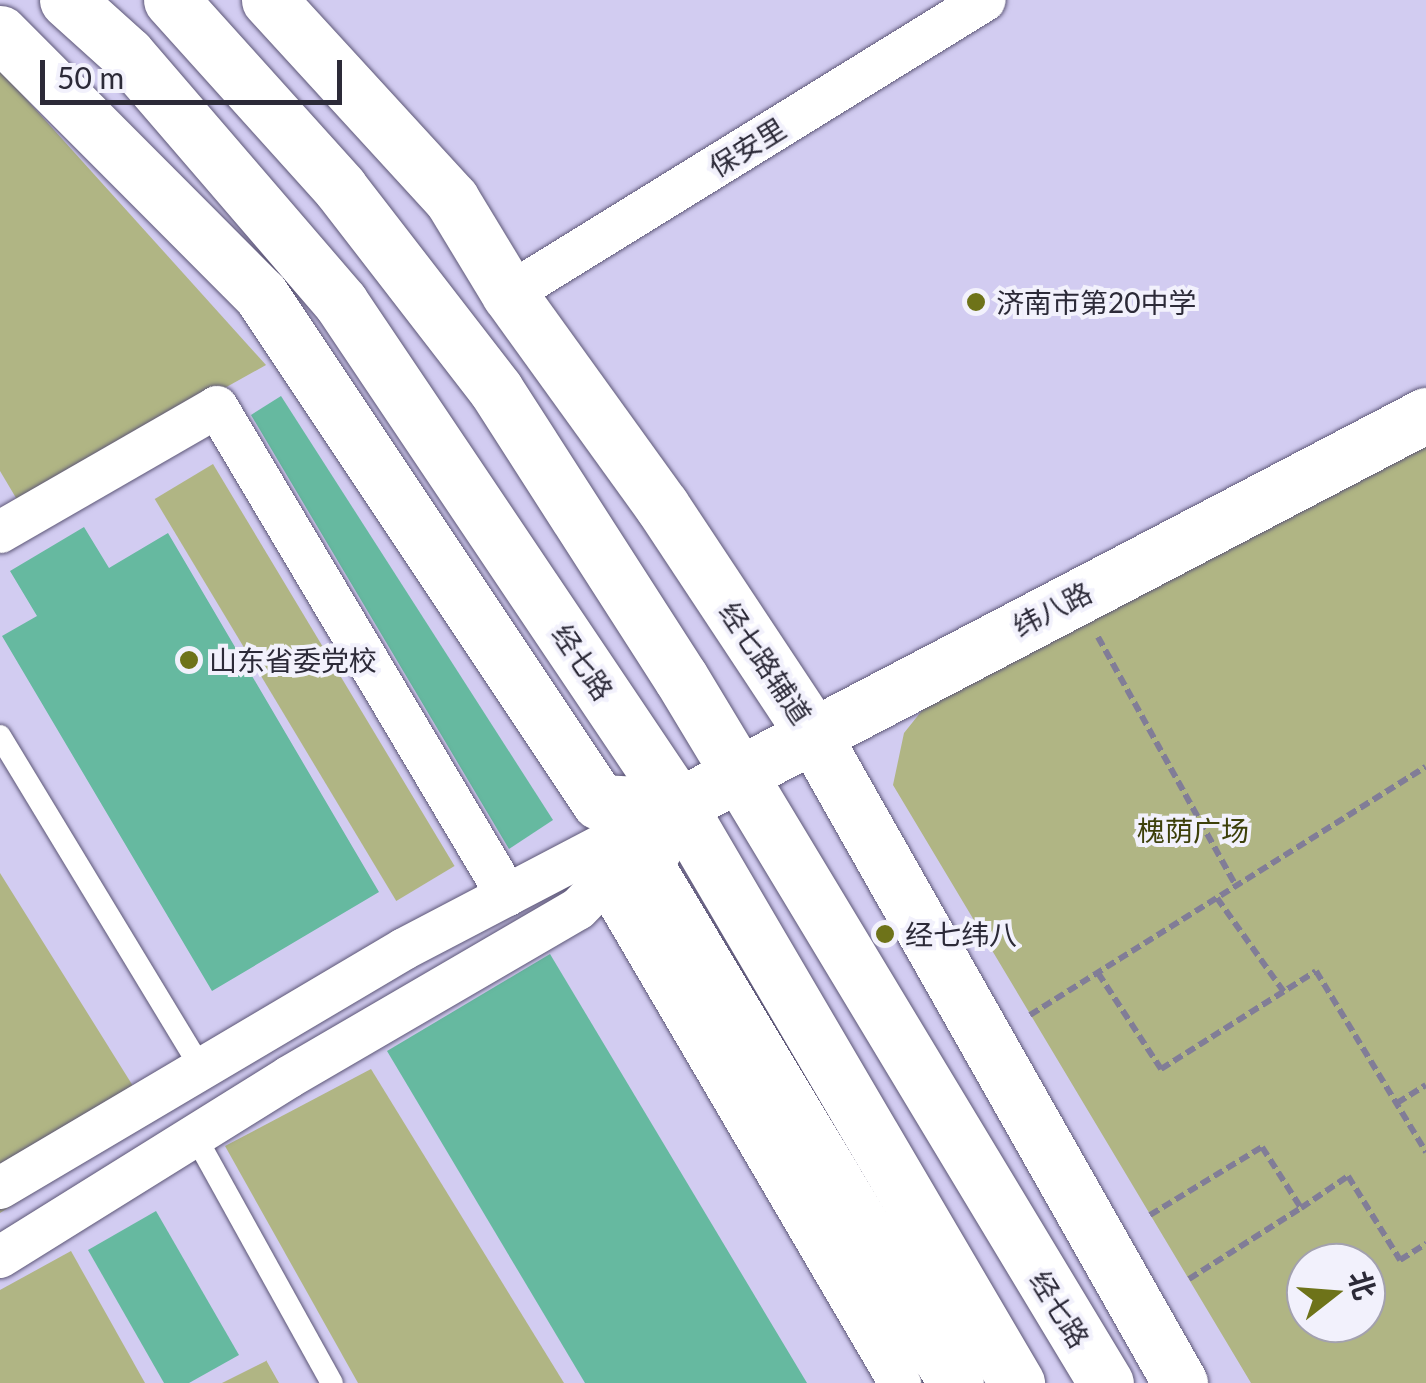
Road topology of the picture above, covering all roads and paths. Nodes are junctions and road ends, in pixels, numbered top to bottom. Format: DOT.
graph roads {
  1 [pos="68,0"];
  2 [pos="171,0"];
  3 [pos="268,0"];
  4 [pos="984,0"];
  5 [pos="0,33"];
  6 [pos="509,294"];
  7 [pos="1426,416"];
  8 [pos="0,532"];
  9 [pos="1075,597"];
  10 [pos="812,733"];
  11 [pos="0,736"];
  12 [pos="1426,767"];
  13 [pos="736,773"];
  14 [pos="679,806"];
  15 [pos="606,881"];
  16 [pos="1236,886"];
  17 [pos="507,895"];
  18 [pos="1217,898"];
  19 [pos="1098,972"];
  20 [pos="1284,992"];
  21 [pos="1030,1015"];
  22 [pos="200,1066"];
  23 [pos="1426,1086"];
  24 [pos="1397,1103"];
  25 [pos="195,1136"];
  26 [pos="1426,1152"];
  27 [pos="0,1188"];
  28 [pos="1301,1208"];
  29 [pos="1150,1215"];
  30 [pos="1426,1244"];
  31 [pos="0,1258"];
  32 [pos="1189,1279"];
  33 [pos="332,1383"];
  34 [pos="900,1383"];
  35 [pos="956,1383"];
  36 [pos="1017,1383"];
  37 [pos="1106,1383"];
  38 [pos="1180,1383"];
  1 -- 14 [label="street, 经七路"];
  2 -- 13 [label="street, 经七路"];
  3 -- 6 [label="street, 经七路辅道"];
  4 -- 6 [label="street, 保安里"];
  5 -- 14 [label="street"];
  6 -- 10 [label="street, 经七路辅道"];
  7 -- 9 [label="street, 纬八路"];
  8 -- 17 [label="street"];
  9 -- 10 [label="street, 纬八路"];
  9 -- 16 [label="path"];
  10 -- 13 [label="street, 纬八路"];
  10 -- 38 [label="street, 经七路辅道"];
  11 -- 22 [label="lane"];
  12 -- 16 [label="path"];
  13 -- 14 [label="street, 纬八路"];
  13 -- 37 [label="street, 经七路"];
  14 -- 15 [label="street"];
  14 -- 17 [label="street"];
  14 -- 35 [label="street"];
  14 -- 36 [label="street, 经七路"];
  15 -- 25 [label="street"];
  15 -- 34 [label="street"];
  16 -- 18 [label="path"];
  17 -- 22 [label="street"];
  18 -- 19 [label="path"];
  18 -- 20 [label="path"];
  19 -- 20 [label="path"];
  19 -- 21 [label="path"];
  20 -- 24 [label="path"];
  22 -- 27 [label="street"];
  23 -- 24 [label="path"];
  24 -- 26 [label="path"];
  25 -- 31 [label="street"];
  25 -- 33 [label="lane"];
  28 -- 29 [label="path"];
  28 -- 30 [label="path"];
  28 -- 32 [label="path"];
}
